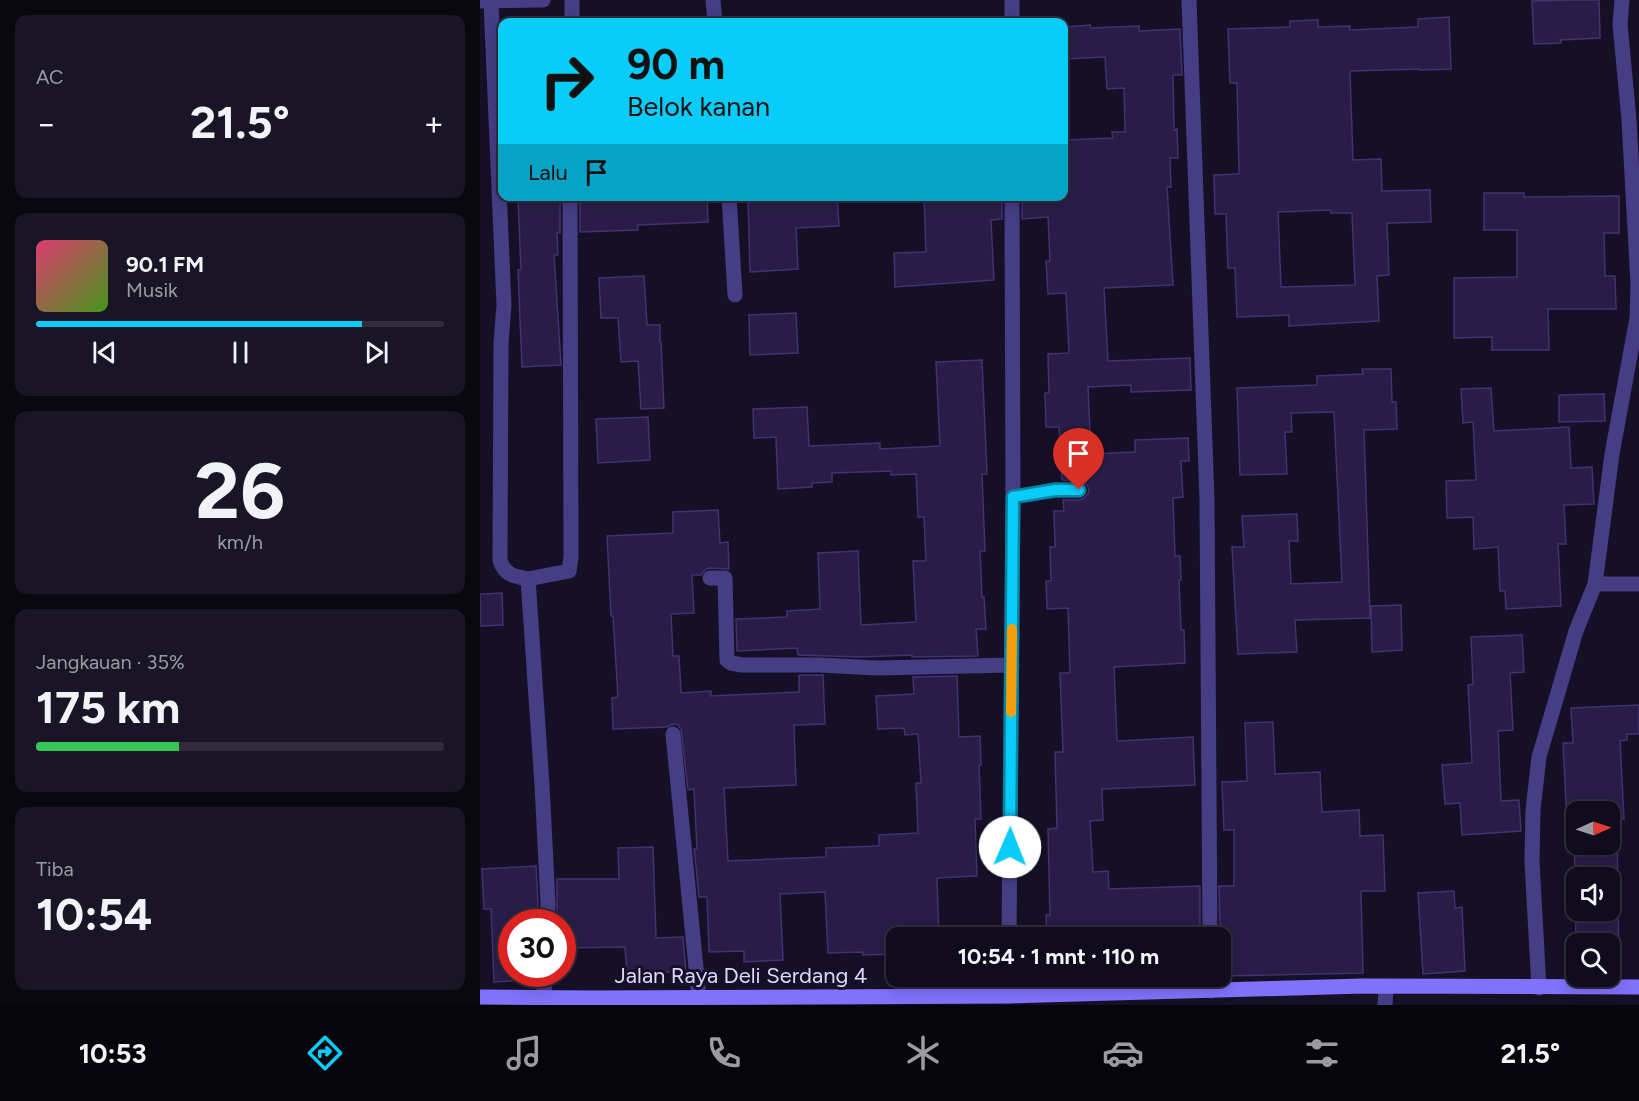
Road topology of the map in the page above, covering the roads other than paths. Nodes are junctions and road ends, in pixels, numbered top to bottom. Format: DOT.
graph roads {
  1 [pos="543,0"];
  2 [pos="572,0"];
  3 [pos="713,0"];
  4 [pos="1012,0"];
  5 [pos="1189,0"];
  6 [pos="1622,0"];
  7 [pos="480,1"];
  8 [pos="491,1"];
  9 [pos="572,18"];
  10 [pos="715,18"];
  11 [pos="1012,18"];
  12 [pos="498,165"];
  13 [pos="500,201"];
  14 [pos="570,201"];
  15 [pos="729,201"];
  16 [pos="1012,201"];
  17 [pos="735,295"];
  18 [pos="1079,490"];
  19 [pos="1013,497"];
  20 [pos="710,578"];
  21 [pos="528,579"];
  22 [pos="1595,584"];
  23 [pos="1639,584"];
  24 [pos="1012,665"];
  25 [pos="673,734"];
  26 [pos="548,909"];
  27 [pos="1009,927"];
  28 [pos="1210,927"];
  29 [pos="1231,984"];
  30 [pos="544,987"];
  31 [pos="1009,987"];
  32 [pos="1160,987"];
  33 [pos="1384,987"];
  34 [pos="1639,987"];
  35 [pos="1539,988"];
  36 [pos="1009,996"];
  37 [pos="480,997"];
  38 [pos="544,998"];
  39 [pos="699,998"];
  40 [pos="628,1002"];
  41 [pos="1385,1005"];
  1 -- 8 [label="street"];
  2 -- 9 [label="street"];
  3 -- 10 [label="street"];
  4 -- 11 [label="street"];
  5 -- 28 [label="street"];
  6 -- 22 [label="street"];
  7 -- 8 [label="street"];
  8 -- 12 [label="street"];
  13 -- 21 [label="street"];
  14 -- 21 [label="street"];
  15 -- 17 [label="street"];
  16 -- 19 [label="street"];
  18 -- 19 [label="street"];
  19 -- 24 [label="street"];
  20 -- 24 [label="street"];
  21 -- 26 [label="street"];
  22 -- 23 [label="street"];
  22 -- 35 [label="street"];
  24 -- 27 [label="street"];
  25 -- 39 [label="street"];
  29 -- 33 [label="street, Jalan Raya Deli Serdang 4"];
  30 -- 38 [label="street"];
  31 -- 36 [label="street"];
  32 -- 36 [label="street, Jalan Raya Deli Serdang 4"];
  33 -- 35 [label="street, Jalan Raya Deli Serdang 4"];
  33 -- 41 [label="street"];
  34 -- 35 [label="street, Jalan Raya Deli Serdang 4"];
  36 -- 39 [label="street, Jalan Raya Deli Serdang 4"];
  37 -- 38 [label="street, Jalan Raya Deli Serdang 4"];
  38 -- 40 [label="street, Jalan Raya Deli Serdang 4"];
  39 -- 40 [label="street, Jalan Raya Deli Serdang 4"];
}
